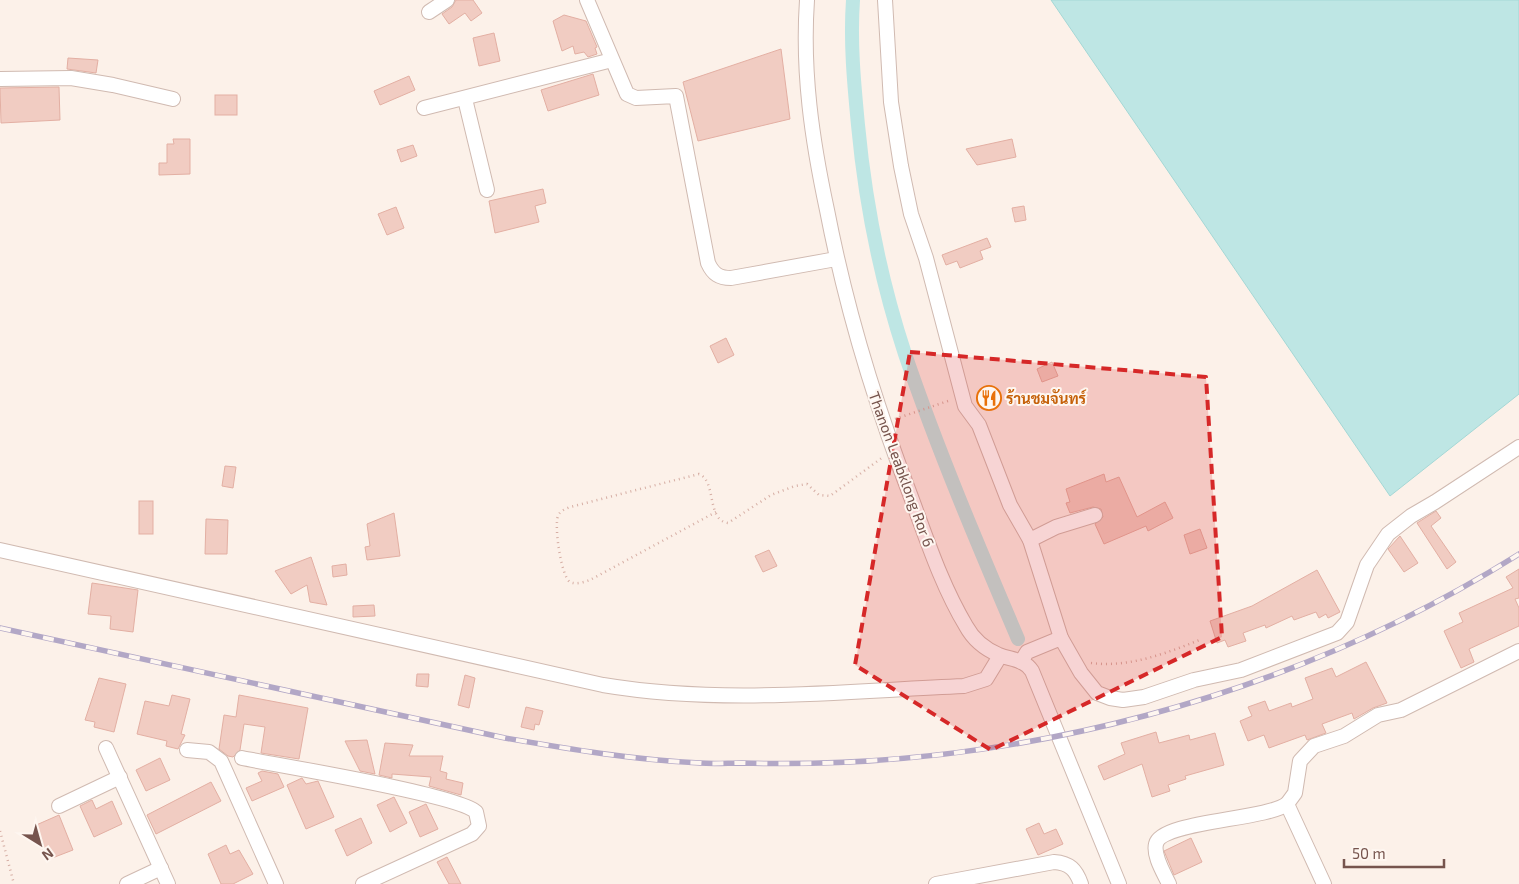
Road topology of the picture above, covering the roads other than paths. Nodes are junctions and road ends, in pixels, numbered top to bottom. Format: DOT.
graph roads {
  1 [pos="447,0"];
  2 [pos="587,0"];
  3 [pos="807,0"];
  4 [pos="886,0"];
  5 [pos="429,12"];
  6 [pos="612,60"];
  7 [pos="0,80"];
  8 [pos="465,99"];
  9 [pos="173,100"];
  10 [pos="424,108"];
  11 [pos="487,190"];
  12 [pos="836,259"];
  13 [pos="1519,447"];
  14 [pos="1095,514"];
  15 [pos="1030,540"];
  16 [pos="0,550"];
  17 [pos="1061,638"];
  18 [pos="1519,651"];
  19 [pos="1000,656"];
  20 [pos="1021,662"];
  21 [pos="106,748"];
  22 [pos="187,750"];
  23 [pos="242,758"];
  24 [pos="120,777"];
  25 [pos="1287,804"];
  26 [pos="59,806"];
  27 [pos="161,868"];
  28 [pos="127,884"];
  29 [pos="168,884"];
  30 [pos="276,884"];
  31 [pos="363,884"];
  32 [pos="936,884"];
  33 [pos="1081,884"];
  34 [pos="1119,884"];
  35 [pos="1169,884"];
  36 [pos="1324,884"];
  1 -- 5 [label="street"];
  2 -- 6 [label="street"];
  3 -- 12 [label="street, Thanon Leabklong Ror 6"];
  4 -- 15 [label="street"];
  6 -- 8 [label="street"];
  6 -- 12 [label="street"];
  7 -- 9 [label="street"];
  8 -- 10 [label="street"];
  8 -- 11 [label="street"];
  12 -- 19 [label="street, Thanon Leabklong Ror 6"];
  13 -- 17 [label="street"];
  14 -- 15 [label="street"];
  15 -- 17 [label="street"];
  16 -- 19 [label="street"];
  17 -- 20 [label="street"];
  18 -- 25 [label="street"];
  19 -- 20 [label="street, Thanon Leabklong Ror 6"];
  20 -- 34 [label="street"];
  21 -- 24 [label="street"];
  22 -- 30 [label="street"];
  23 -- 31 [label="street"];
  24 -- 26 [label="street"];
  24 -- 27 [label="street"];
  25 -- 35 [label="street"];
  25 -- 36 [label="street"];
  27 -- 28 [label="street"];
  27 -- 29 [label="street"];
  32 -- 33 [label="street"];
}
